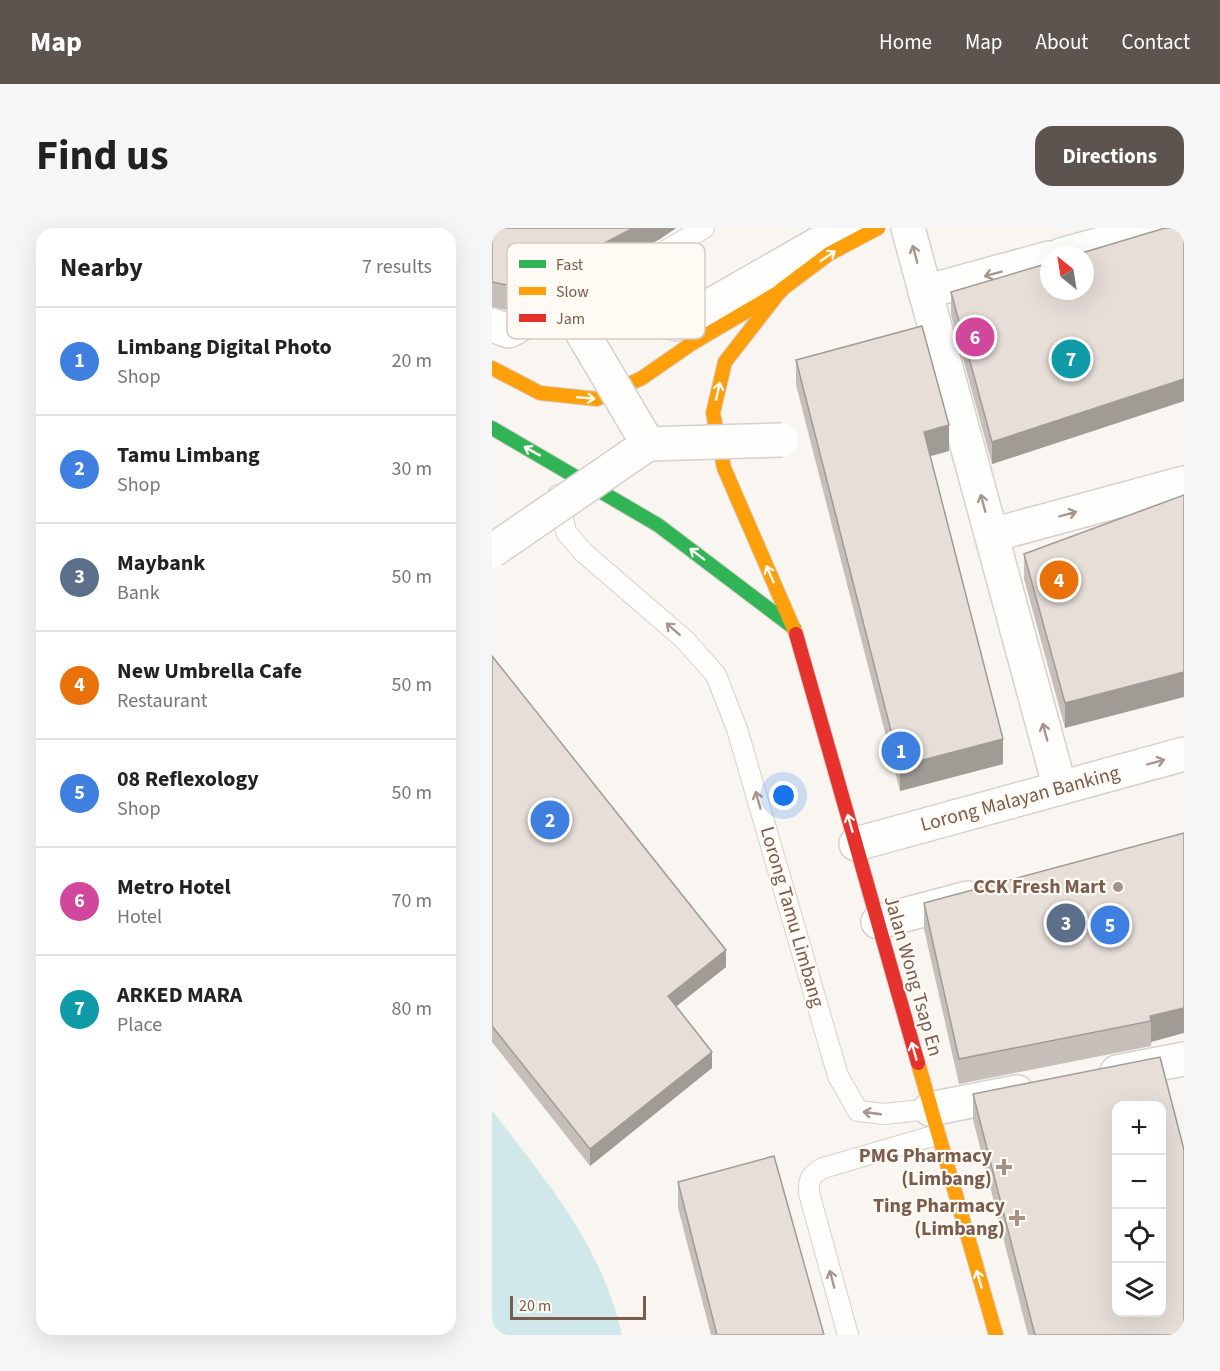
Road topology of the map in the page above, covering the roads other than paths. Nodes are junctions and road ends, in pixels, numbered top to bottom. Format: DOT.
graph roads {
  1 [pos="704,228"];
  2 [pos="846,228"];
  3 [pos="878,228"];
  4 [pos="908,228"];
  5 [pos="1159,228"];
  6 [pos="678,243"];
  7 [pos="1094,246"];
  8 [pos="1040,260"];
  9 [pos="782,290"];
  10 [pos="926,292"];
  11 [pos="705,321"];
  12 [pos="492,325"];
  13 [pos="705,325"];
  14 [pos="507,331"];
  15 [pos="492,338"];
  16 [pos="515,339"];
  17 [pos="590,339"];
  18 [pos="680,339"];
  19 [pos="492,368"];
  20 [pos="492,428"];
  21 [pos="782,440"];
  22 [pos="648,444"];
  23 [pos="555,463"];
  24 [pos="1184,483"];
  25 [pos="992,535"];
  26 [pos="492,551"];
  27 [pos="794,628"];
  28 [pos="1184,754"];
  29 [pos="1060,788"];
  30 [pos="856,844"];
  31 [pos="991,891"];
  32 [pos="878,922"];
  33 [pos="1182,1068"];
  34 [pos="1083,1079"];
  35 [pos="1048,1086"];
  36 [pos="933,1122"];
  37 [pos="848,1335"];
  38 [pos="996,1335"];
  1 -- 6 [label="lane"];
  2 -- 11 [label="street"];
  9 -- 3 [label="main road, one-way"];
  10 -- 4 [label="street, one-way"];
  5 -- 7 [label="street"];
  8 -- 10 [label="street, one-way"];
  9 -- 13 [label="main road"];
  27 -- 9 [label="main road, Jalan Wong Tsap En, one-way"];
  25 -- 10 [label="street, one-way"];
  12 -- 14 [label="street"];
  15 -- 16 [label="lane"];
  17 -- 22 [label="street, bridge"];
  19 -- 18 [label="main road, one-way"];
  23 -- 20 [label="main road, one-way"];
  21 -- 22 [label="street, bridge"];
  22 -- 26 [label="street, bridge"];
  27 -- 23 [label="main road, one-way"];
  36 -- 23 [label="lane, Lorong Tamu Limbang, one-way"];
  25 -- 24 [label="street, one-way"];
  29 -- 25 [label="street, one-way"];
  30 -- 27 [label="main road, Jalan Wong Tsap En, one-way"];
  29 -- 28 [label="street, Lorong Malayan Banking, one-way"];
  29 -- 30 [label="street, Lorong Malayan Banking"];
  30 -- 32 [label="main road, Jalan Wong Tsap En"];
  31 -- 32 [label="street"];
  36 -- 32 [label="main road, Jalan Wong Tsap En, one-way"];
  33 -- 34 [label="street"];
  35 -- 36 [label="street"];
  37 -- 36 [label="lane, one-way"];
  38 -- 36 [label="main road, Jalan Wong Tsap En, one-way"];
}
